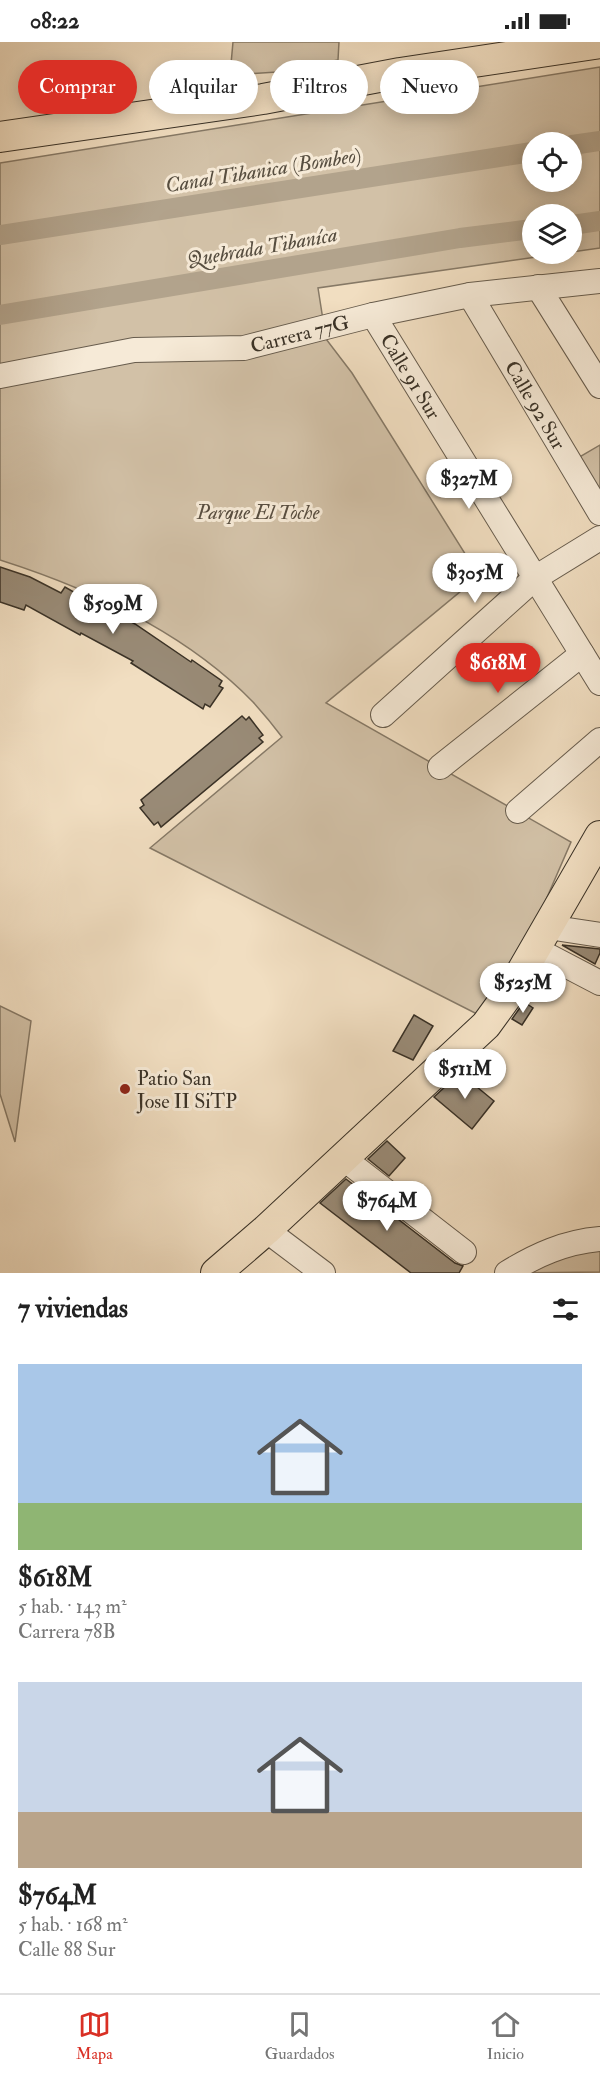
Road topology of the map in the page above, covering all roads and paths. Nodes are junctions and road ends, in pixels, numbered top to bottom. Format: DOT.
graph roads {
  1 [pos="600,44"];
  2 [pos="0,137"];
  3 [pos="600,281"];
  4 [pos="538,287"];
  5 [pos="470,295"];
  6 [pos="373,315"];
  7 [pos="0,376"];
  8 [pos="600,386"];
  9 [pos="600,513"];
  10 [pos="600,538"];
  11 [pos="535,578"];
  12 [pos="582,654"];
  13 [pos="600,682"];
  14 [pos="383,715"];
  15 [pos="600,740"];
  16 [pos="440,767"];
  17 [pos="518,811"];
  18 [pos="597,846"];
  19 [pos="600,935"];
  20 [pos="541,938"];
  21 [pos="600,983"];
  22 [pos="344,1158"];
  23 [pos="266,1230"];
  24 [pos="600,1239"];
  25 [pos="464,1252"];
  26 [pos="216,1273"];
  27 [pos="323,1273"];
  28 [pos="507,1273"];
  1 -- 2 [label="main road"];
  3 -- 4 [label="street, Carrera 77G"];
  4 -- 5 [label="street, Carrera 77G"];
  4 -- 8 [label="street"];
  5 -- 6 [label="street, Carrera 77G"];
  5 -- 9 [label="street, Calle 92 Sur"];
  6 -- 7 [label="street, Carrera 77G"];
  6 -- 11 [label="street, Calle 91 Sur"];
  10 -- 11 [label="street"];
  11 -- 12 [label="street, Calle 91 Sur"];
  11 -- 14 [label="street"];
  12 -- 13 [label="street, Calle 91 Sur"];
  12 -- 16 [label="street"];
  15 -- 17 [label="street"];
  18 -- 20 [label="main road"];
  19 -- 20 [label="street"];
  20 -- 21 [label="street"];
  20 -- 22 [label="main road"];
  22 -- 23 [label="main road"];
  22 -- 25 [label="street"];
  23 -- 26 [label="main road"];
  23 -- 27 [label="street"];
  24 -- 28 [label="street"];
}
